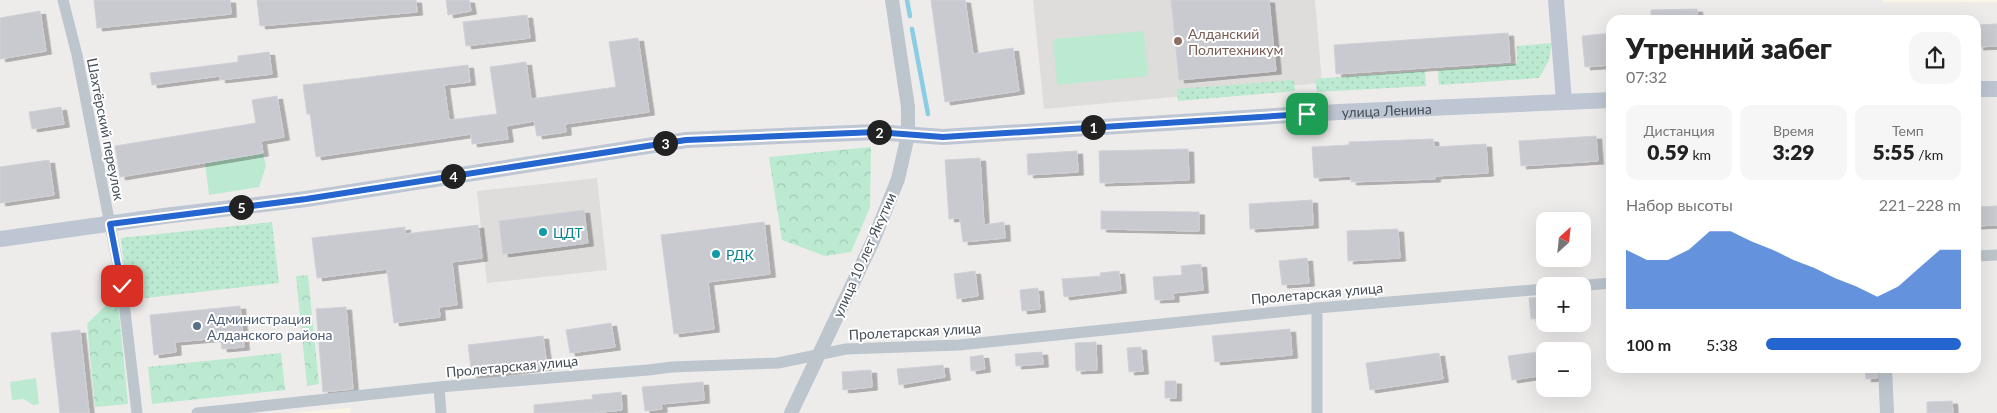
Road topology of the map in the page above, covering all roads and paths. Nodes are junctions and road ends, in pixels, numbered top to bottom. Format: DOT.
graph roads {
  1 [pos="63,0"];
  2 [pos="892,0"];
  3 [pos="1556,0"];
  4 [pos="1997,88"];
  5 [pos="1981,89"];
  6 [pos="1606,100"];
  7 [pos="1564,101"];
  8 [pos="908,134"];
  9 [pos="110,224"];
  10 [pos="0,240"];
  11 [pos="1997,255"];
  12 [pos="1981,256"];
  13 [pos="1606,283"];
  14 [pos="1591,285"];
  15 [pos="1536,290"];
  16 [pos="1317,308"];
  17 [pos="817,356"];
  18 [pos="1885,373"];
  19 [pos="438,387"];
  20 [pos="137,413"];
  21 [pos="197,413"];
  22 [pos="441,413"];
  23 [pos="791,413"];
  24 [pos="1317,413"];
  25 [pos="1887,413"];
  1 -- 9 [label="street, Шахтёрский переулок"];
  2 -- 8 [label="street, улица 10 лет Якутии"];
  3 -- 7 [label="main road"];
  4 -- 5 [label="main road"];
  6 -- 7 [label="main road, улица Ленина"];
  7 -- 8 [label="main road, улица Ленина"];
  8 -- 9 [label="main road, улица Ленина"];
  8 -- 17 [label="street, улица 10 лет Якутии"];
  9 -- 10 [label="main road, улица Ленина"];
  9 -- 20 [label="street, Шахтёрский переулок"];
  11 -- 12 [label="street"];
  13 -- 14 [label="street"];
  15 -- 16 [label="street, Пролетарская улица"];
  16 -- 17 [label="street, Пролетарская улица"];
  16 -- 24 [label="street"];
  17 -- 19 [label="street, Пролетарская улица"];
  17 -- 23 [label="street, улица 10 лет Якутии"];
  18 -- 25 [label="street"];
  19 -- 21 [label="street, Пролетарская улица"];
  19 -- 22 [label="street"];
}
